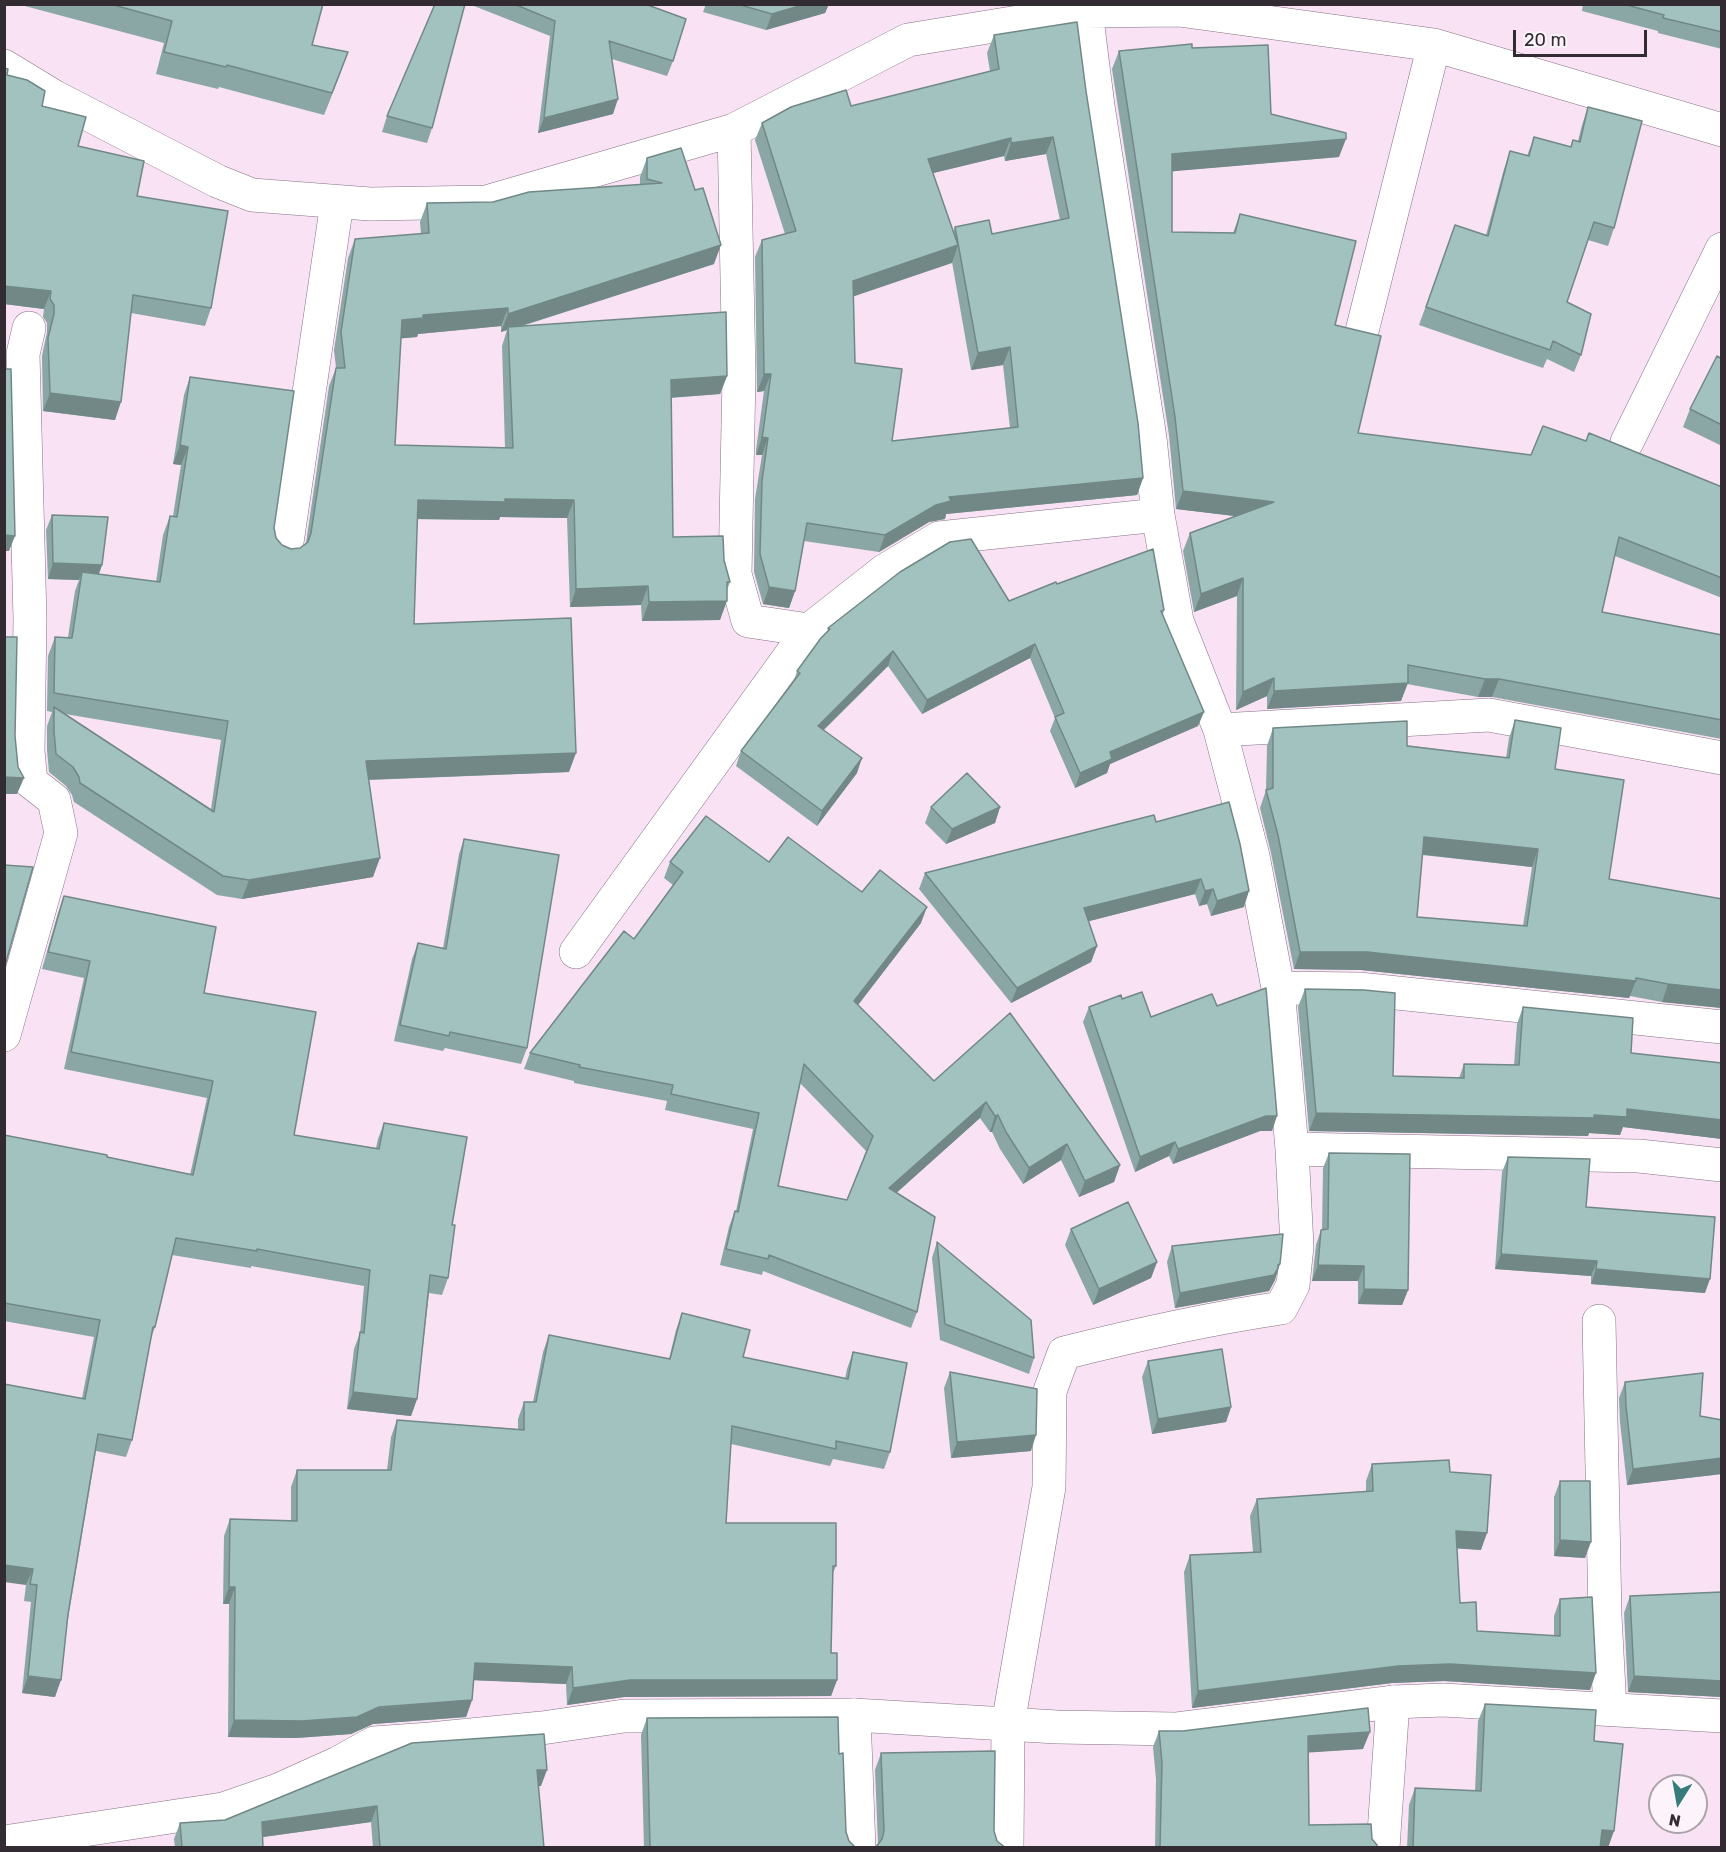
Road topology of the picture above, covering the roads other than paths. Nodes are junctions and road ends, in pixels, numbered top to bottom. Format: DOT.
graph roads {
  1 [pos="1088,8"];
  2 [pos="1434,45"];
  3 [pos="4,66"];
  4 [pos="734,130"];
  5 [pos="1722,130"];
  6 [pos="338,202"];
  7 [pos="1722,249"];
  8 [pos="29,328"];
  9 [pos="1362,331"];
  10 [pos="1627,442"];
  11 [pos="1158,516"];
  12 [pos="286,549"];
  13 [pos="809,630"];
  14 [pos="1220,730"];
  15 [pos="1722,758"];
  16 [pos="576,952"];
  17 [pos="1278,988"];
  18 [pos="1722,1027"];
  19 [pos="4,1035"];
  20 [pos="1292,1149"];
  21 [pos="1722,1165"];
  22 [pos="1599,1321"];
  23 [pos="1393,1702"];
  24 [pos="1610,1708"];
  25 [pos="854,1715"];
  26 [pos="1722,1716"];
  27 [pos="1008,1724"];
  28 [pos="4,1842"];
  29 [pos="859,1848"];
  30 [pos="1007,1848"];
  31 [pos="1383,1848"];
  1 -- 2 [label="street"];
  1 -- 4 [label="street"];
  1 -- 11 [label="street"];
  2 -- 5 [label="street"];
  2 -- 9 [label="street"];
  3 -- 6 [label="street"];
  4 -- 6 [label="street"];
  4 -- 13 [label="street"];
  6 -- 12 [label="street"];
  7 -- 10 [label="street"];
  8 -- 19 [label="street"];
  11 -- 13 [label="street"];
  11 -- 14 [label="street"];
  13 -- 16 [label="street"];
  14 -- 15 [label="street"];
  14 -- 17 [label="street"];
  17 -- 18 [label="street"];
  17 -- 20 [label="street"];
  20 -- 21 [label="street"];
  20 -- 27 [label="street"];
  22 -- 24 [label="street"];
  23 -- 24 [label="street"];
  23 -- 27 [label="street"];
  23 -- 31 [label="street"];
  24 -- 26 [label="street"];
  25 -- 27 [label="street"];
  25 -- 28 [label="street"];
  25 -- 29 [label="street"];
  27 -- 30 [label="street"];
}
